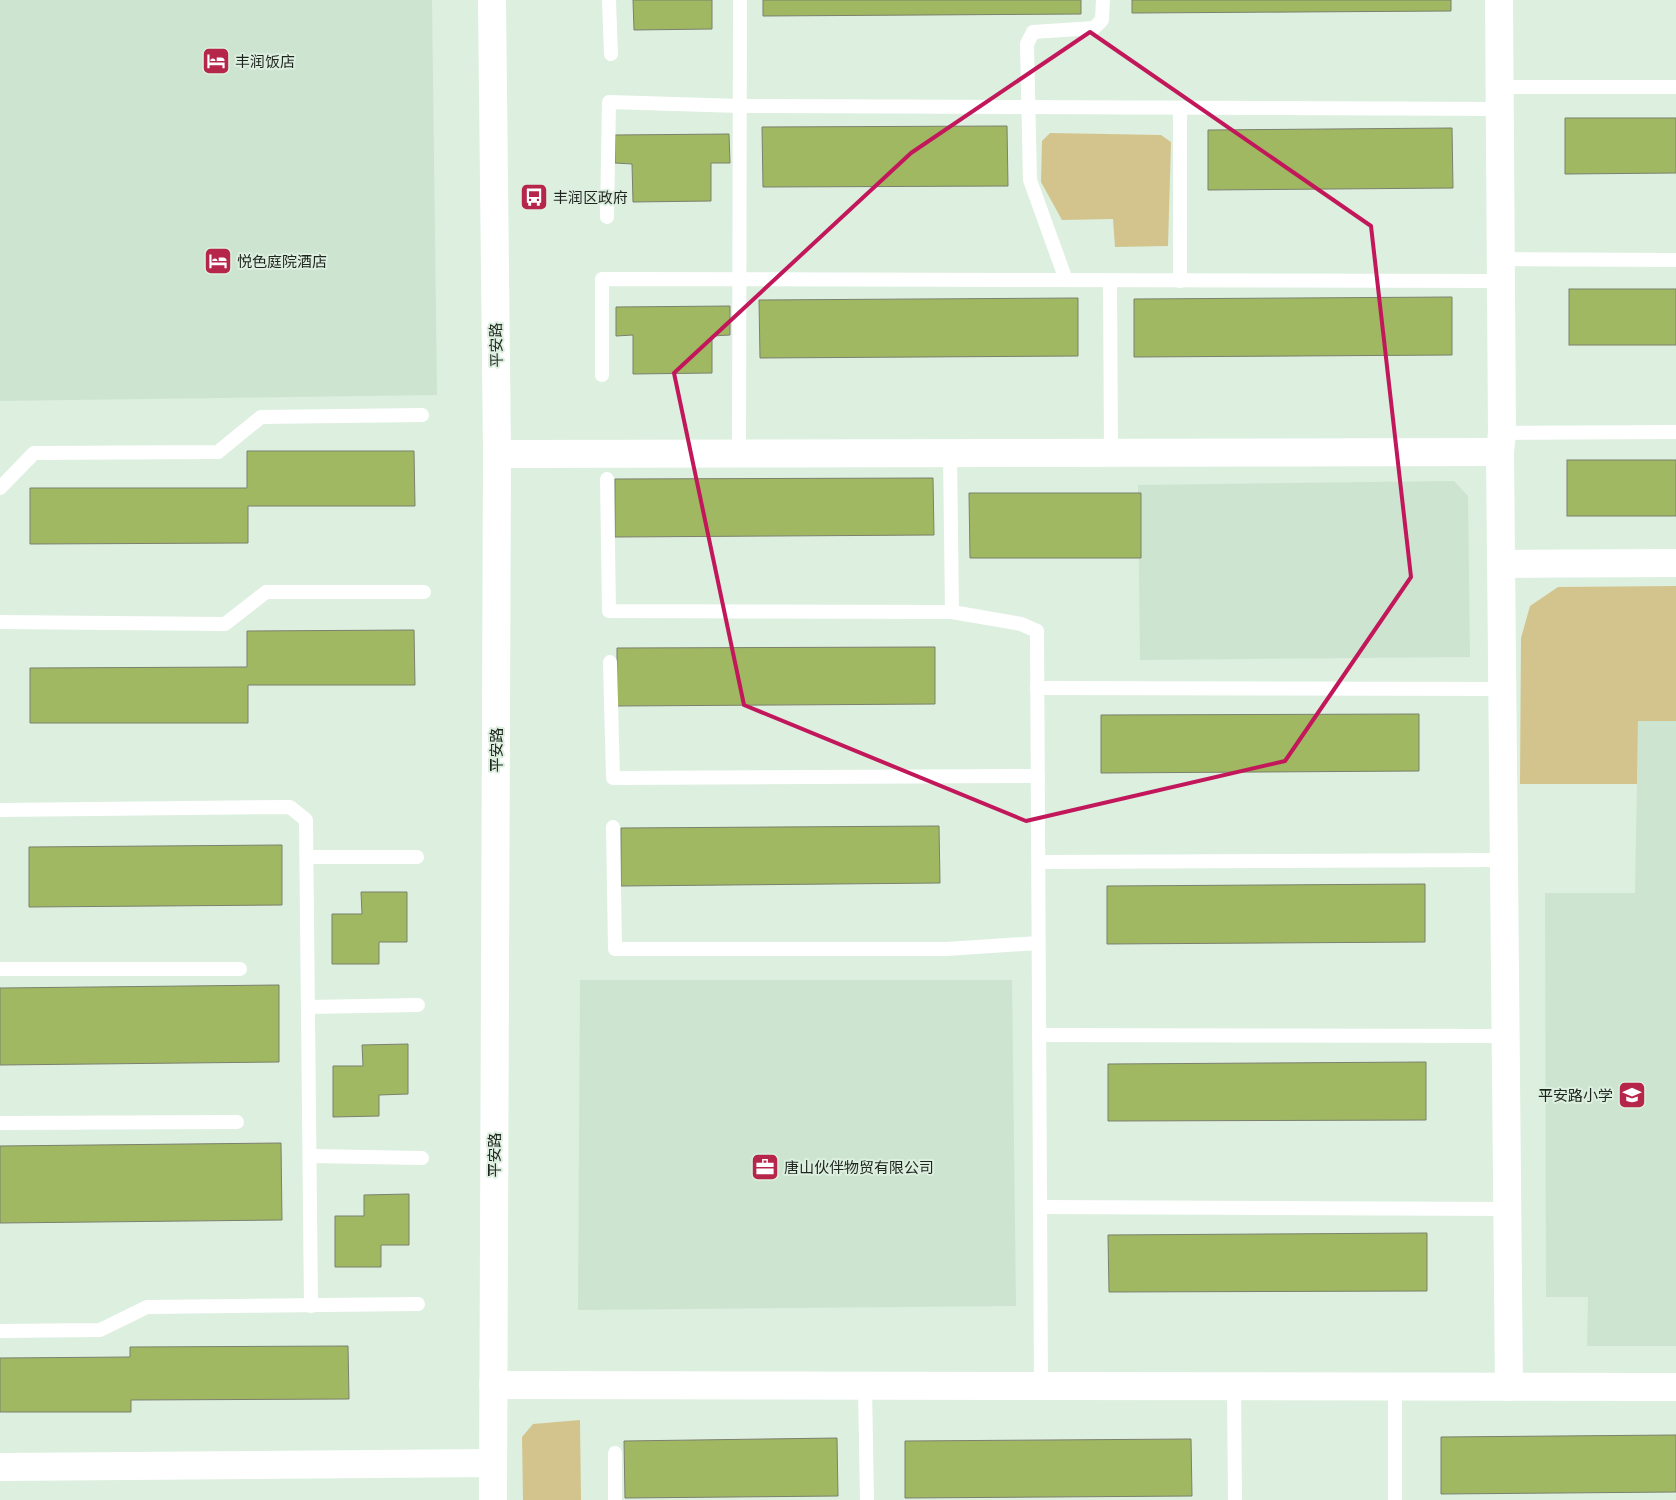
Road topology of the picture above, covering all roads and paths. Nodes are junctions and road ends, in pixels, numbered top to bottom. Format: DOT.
graph roads {
  1 [pos="492,0"];
  2 [pos="609,0"];
  3 [pos="740,0"];
  4 [pos="1103,0"];
  5 [pos="1500,0"];
  6 [pos="611,54"];
  7 [pos="1676,87"];
  8 [pos="1500,98"];
  9 [pos="740,106"];
  10 [pos="1026,107"];
  11 [pos="1180,108"];
  12 [pos="606,217"];
  13 [pos="1676,260"];
  14 [pos="1500,270"];
  15 [pos="739,280"];
  16 [pos="1066,280"];
  17 [pos="1110,281"];
  18 [pos="1180,281"];
  19 [pos="602,375"];
  20 [pos="422,415"];
  21 [pos="1676,432"];
  22 [pos="1501,442"];
  23 [pos="1111,452"];
  24 [pos="739,453"];
  25 [pos="950,453"];
  26 [pos="497,454"];
  27 [pos="607,479"];
  28 [pos="0,488"];
  29 [pos="1676,563"];
  30 [pos="1502,564"];
  31 [pos="424,592"];
  32 [pos="952,612"];
  33 [pos="0,622"];
  34 [pos="610,662"];
  35 [pos="1038,688"];
  36 [pos="1503,689"];
  37 [pos="1038,776"];
  38 [pos="0,810"];
  39 [pos="613,827"];
  40 [pos="308,857"];
  41 [pos="417,857"];
  42 [pos="1505,860"];
  43 [pos="1040,862"];
  44 [pos="1038,943"];
  45 [pos="0,969"];
  46 [pos="240,969"];
  47 [pos="418,1005"];
  48 [pos="309,1007"];
  49 [pos="1039,1035"];
  50 [pos="1506,1036"];
  51 [pos="237,1122"];
  52 [pos="0,1123"];
  53 [pos="310,1156"];
  54 [pos="422,1158"];
  55 [pos="1040,1207"];
  56 [pos="1507,1209"];
  57 [pos="418,1304"];
  58 [pos="311,1306"];
  59 [pos="0,1331"];
  60 [pos="493,1385"];
  61 [pos="865,1386"];
  62 [pos="1041,1386"];
  63 [pos="1234,1387"];
  64 [pos="1395,1387"];
  65 [pos="1508,1387"];
  66 [pos="1676,1387"];
  67 [pos="615,1453"];
  68 [pos="493,1463"];
  69 [pos="0,1467"];
  70 [pos="493,1500"];
  71 [pos="615,1500"];
  72 [pos="867,1500"];
  73 [pos="1235,1500"];
  74 [pos="1396,1500"];
  1 -- 26 [label="street, 平安路"];
  2 -- 6 [label="lane"];
  3 -- 9 [label="lane"];
  4 -- 10 [label="lane"];
  5 -- 8 [label="street"];
  7 -- 8 [label="lane"];
  8 -- 11 [label="lane"];
  8 -- 14 [label="street"];
  9 -- 10 [label="lane"];
  9 -- 12 [label="lane"];
  9 -- 15 [label="lane"];
  10 -- 11 [label="lane"];
  10 -- 16 [label="lane"];
  11 -- 18 [label="lane"];
  13 -- 14 [label="lane"];
  14 -- 18 [label="lane"];
  14 -- 22 [label="street"];
  15 -- 16 [label="lane"];
  15 -- 19 [label="lane"];
  15 -- 24 [label="lane"];
  16 -- 17 [label="lane"];
  17 -- 18 [label="lane"];
  17 -- 23 [label="lane"];
  20 -- 28 [label="lane"];
  21 -- 22 [label="lane"];
  22 -- 23 [label="street"];
  22 -- 30 [label="street"];
  23 -- 25 [label="street"];
  24 -- 25 [label="street"];
  24 -- 26 [label="street"];
  25 -- 32 [label="lane"];
  26 -- 60 [label="street, 平安路"];
  27 -- 32 [label="lane"];
  29 -- 30 [label="street"];
  30 -- 36 [label="street"];
  31 -- 33 [label="lane"];
  32 -- 35 [label="lane"];
  34 -- 37 [label="lane"];
  35 -- 36 [label="lane"];
  35 -- 37 [label="lane"];
  36 -- 42 [label="street"];
  37 -- 43 [label="lane"];
  38 -- 40 [label="lane"];
  39 -- 44 [label="lane"];
  40 -- 41 [label="lane"];
  40 -- 48 [label="lane"];
  42 -- 43 [label="lane"];
  42 -- 50 [label="street"];
  43 -- 44 [label="lane"];
  44 -- 49 [label="lane"];
  45 -- 46 [label="lane"];
  47 -- 48 [label="lane"];
  48 -- 53 [label="lane"];
  49 -- 50 [label="lane"];
  49 -- 55 [label="lane"];
  50 -- 56 [label="street"];
  51 -- 52 [label="lane"];
  53 -- 54 [label="lane"];
  53 -- 58 [label="lane"];
  55 -- 56 [label="lane"];
  55 -- 62 [label="lane"];
  56 -- 65 [label="street"];
  57 -- 58 [label="lane"];
  58 -- 59 [label="lane"];
  60 -- 61 [label="street"];
  60 -- 68 [label="street, 平安路"];
  61 -- 62 [label="street"];
  61 -- 72 [label="lane"];
  62 -- 63 [label="street"];
  63 -- 64 [label="street"];
  63 -- 73 [label="lane"];
  64 -- 65 [label="street"];
  64 -- 74 [label="lane"];
  65 -- 66 [label="street"];
  67 -- 71 [label="lane"];
  68 -- 69 [label="street"];
  68 -- 70 [label="street, 平安路"];
}
